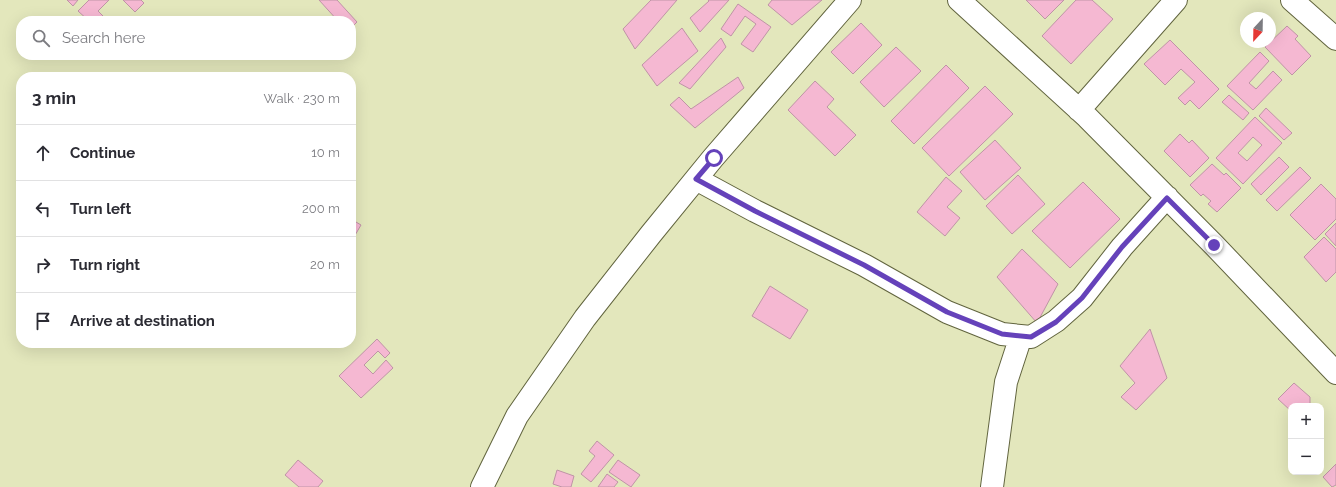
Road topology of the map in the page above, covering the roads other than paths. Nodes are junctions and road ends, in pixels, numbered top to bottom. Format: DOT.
graph roads {
  1 [pos="850,0"];
  2 [pos="959,0"];
  3 [pos="1176,0"];
  4 [pos="1292,0"];
  5 [pos="1336,39"];
  6 [pos="1079,110"];
  7 [pos="696,179"];
  8 [pos="1167,198"];
  9 [pos="1021,336"];
  10 [pos="1336,373"];
  11 [pos="482,487"];
  12 [pos="992,487"];
  1 -- 7 [label="street"];
  2 -- 6 [label="street"];
  3 -- 6 [label="street"];
  4 -- 5 [label="street"];
  6 -- 8 [label="street"];
  7 -- 9 [label="street"];
  7 -- 11 [label="street"];
  8 -- 9 [label="street"];
  8 -- 10 [label="street"];
  9 -- 12 [label="street"];
}
